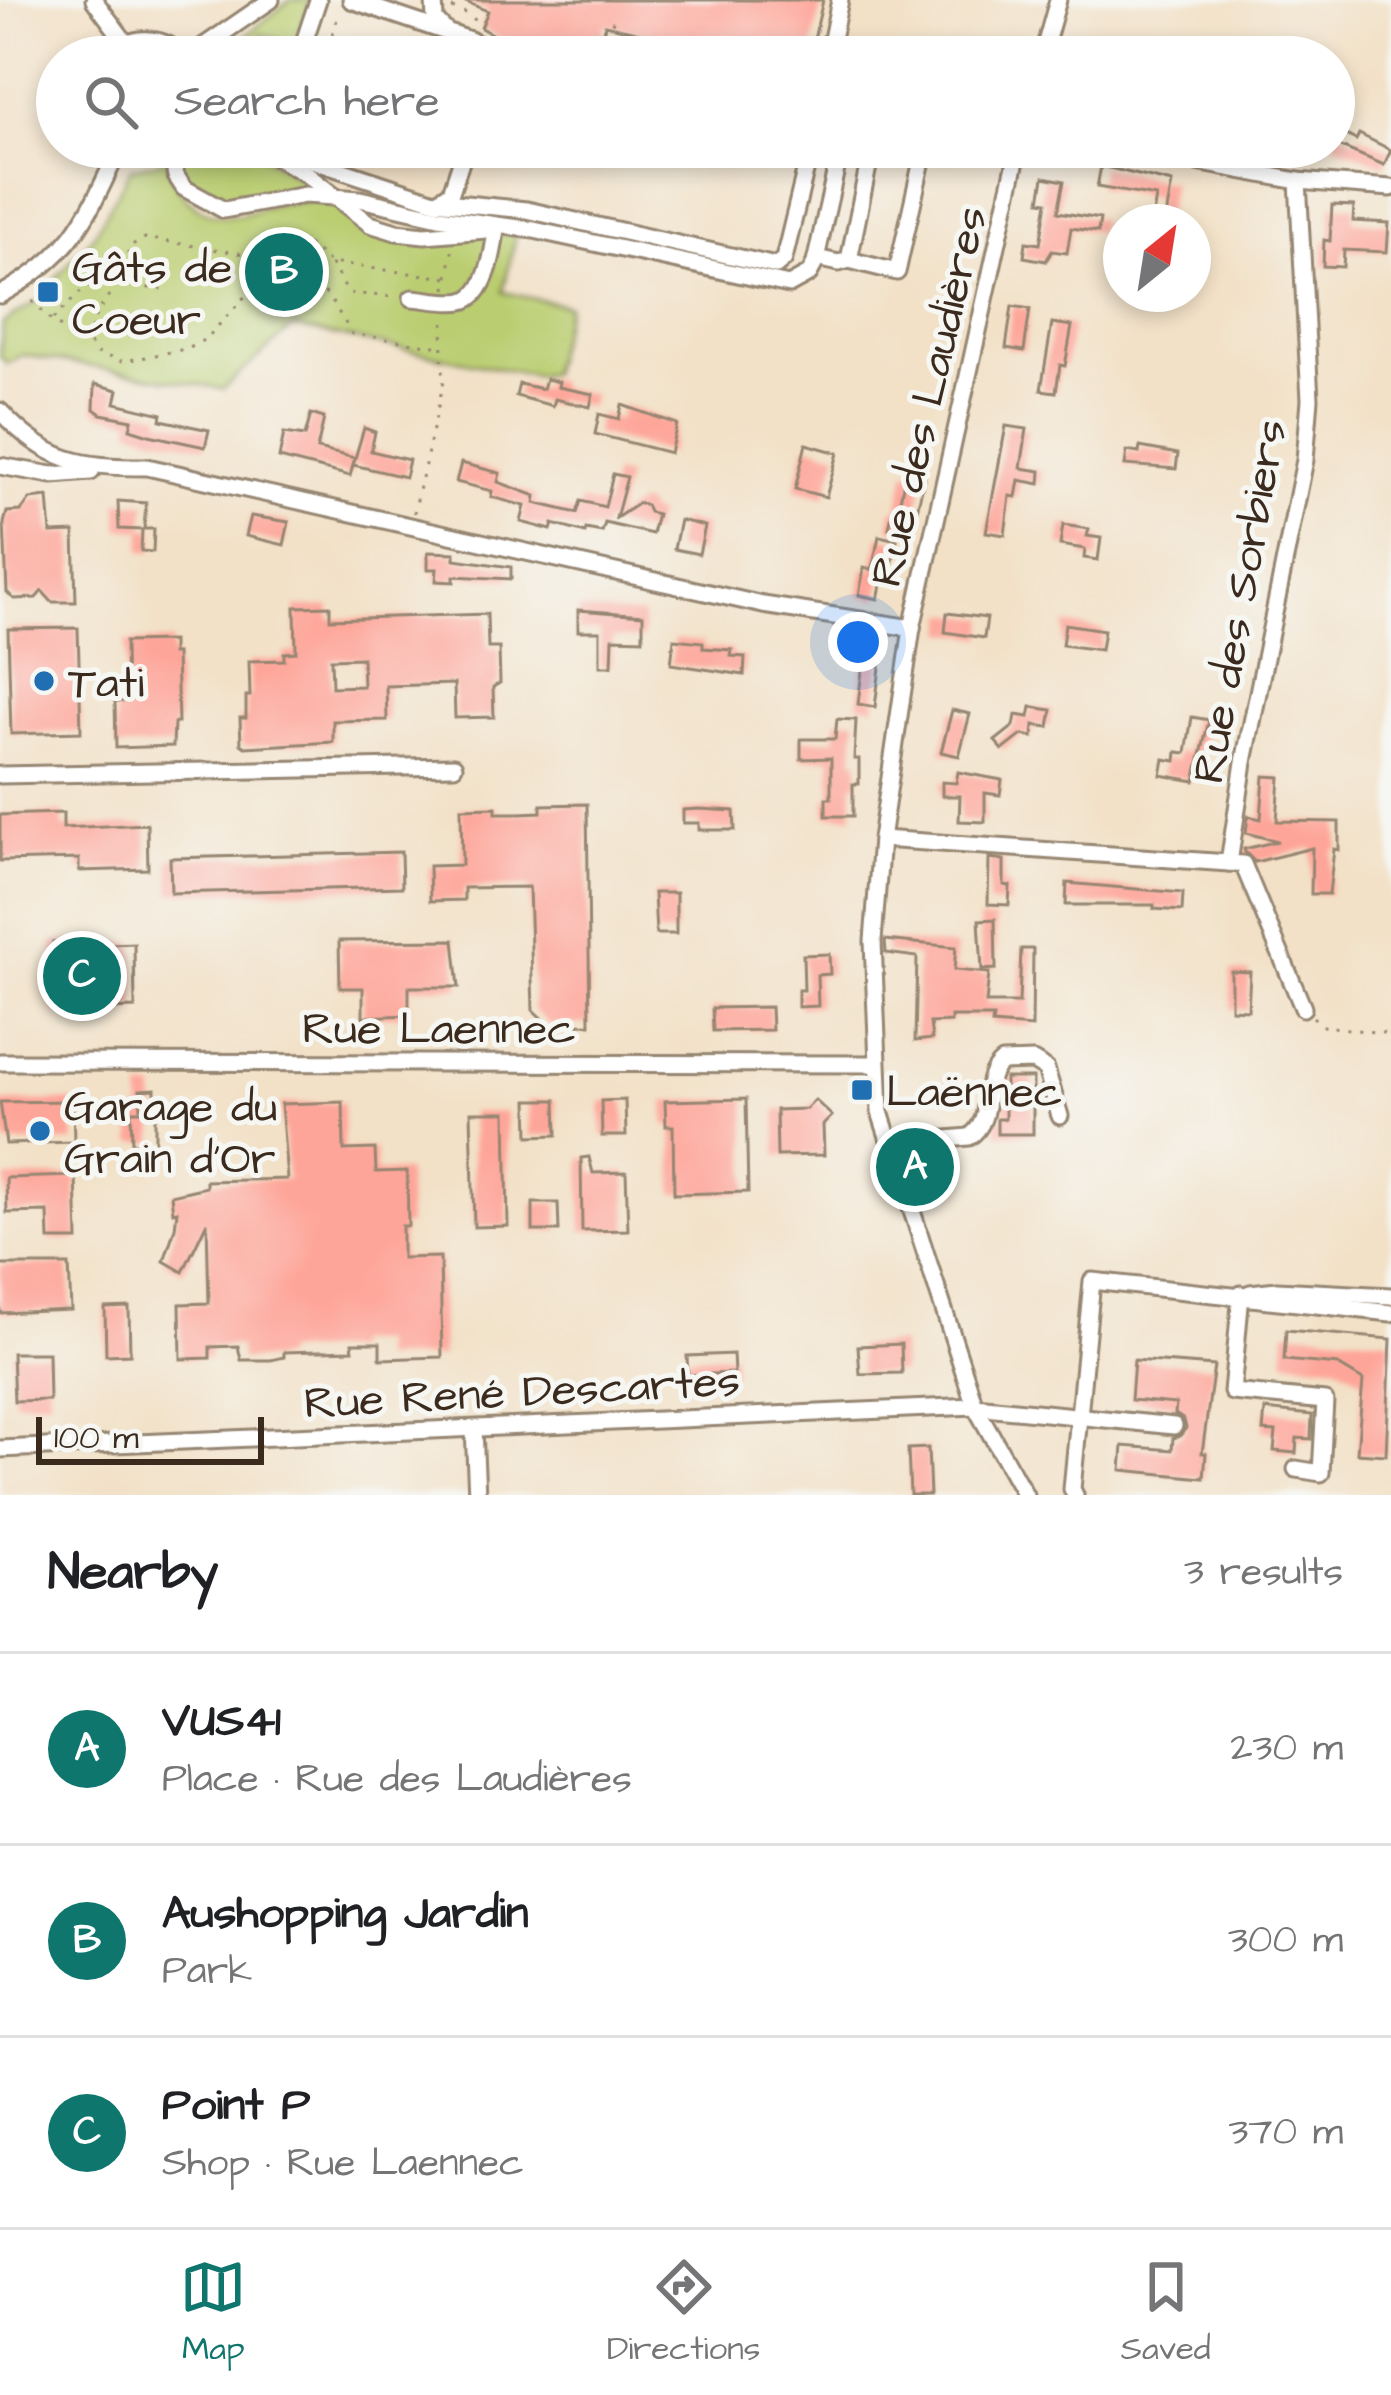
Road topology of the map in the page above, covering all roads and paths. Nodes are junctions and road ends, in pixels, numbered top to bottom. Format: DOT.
graph roads {
  1 [pos="94,0"];
  2 [pos="271,0"];
  3 [pos="318,0"];
  4 [pos="329,0"];
  5 [pos="347,0"];
  6 [pos="434,0"];
  7 [pos="840,0"];
  8 [pos="1058,0"];
  9 [pos="613,20"];
  10 [pos="447,32"];
  11 [pos="307,33"];
  12 [pos="121,36"];
  13 [pos="217,36"];
  14 [pos="306,36"];
  15 [pos="333,36"];
  16 [pos="455,36"];
  17 [pos="609,36"];
  18 [pos="833,36"];
  19 [pos="1048,36"];
  20 [pos="109,168"];
  21 [pos="174,168"];
  22 [pos="295,168"];
  23 [pos="333,168"];
  24 [pos="459,168"];
  25 [pos="806,168"];
  26 [pos="836,168"];
  27 [pos="868,168"];
  28 [pos="920,168"];
  29 [pos="1014,168"];
  30 [pos="1229,168"];
  31 [pos="1298,181"];
  32 [pos="1391,188"];
  33 [pos="331,196"];
  34 [pos="435,201"];
  35 [pos="496,230"];
  36 [pos="534,230"];
  37 [pos="455,233"];
  38 [pos="236,254"];
  39 [pos="816,258"];
  40 [pos="848,260"];
  41 [pos="330,263"];
  42 [pos="223,272"];
  43 [pos="448,278"];
  44 [pos="20,284"];
  45 [pos="114,287"];
  46 [pos="164,290"];
  47 [pos="0,295"];
  48 [pos="412,298"];
  49 [pos="445,300"];
  50 [pos="32,301"];
  51 [pos="0,304"];
  52 [pos="51,320"];
  53 [pos="89,343"];
  54 [pos="442,346"];
  55 [pos="0,411"];
  56 [pos="0,466"];
  57 [pos="117,466"];
  58 [pos="411,526"];
  59 [pos="912,628"];
  60 [pos="454,766"];
  61 [pos="0,776"];
  62 [pos="880,839"];
  63 [pos="1228,863"];
  64 [pos="1303,1008"];
  65 [pos="1391,1034"];
  66 [pos="0,1062"];
  67 [pos="877,1064"];
  68 [pos="1060,1115"];
  69 [pos="891,1144"];
  70 [pos="1241,1294"];
  71 [pos="1391,1296"];
  72 [pos="1391,1313"];
  73 [pos="975,1406"];
  74 [pos="1079,1417"];
  75 [pos="1174,1426"];
  76 [pos="475,1430"];
  77 [pos="0,1449"];
  78 [pos="1296,1469"];
  79 [pos="477,1495"];
  80 [pos="1025,1495"];
  81 [pos="1075,1495"];
  1 -- 12 [label="street"];
  2 -- 13 [label="street"];
  3 -- 11 [label="street"];
  4 -- 11 [label="street"];
  5 -- 10 [label="street"];
  5 -- 15 [label="path"];
  6 -- 10 [label="street"];
  7 -- 18 [label="street"];
  8 -- 19 [label="street"];
  9 -- 17 [label="path"];
  10 -- 16 [label="street"];
  11 -- 14 [label="street"];
  20 -- 44 [label="street"];
  21 -- 33 [label="street"];
  22 -- 33 [label="street"];
  23 -- 34 [label="street"];
  24 -- 34 [label="street"];
  25 -- 34 [label="street"];
  26 -- 39 [label="street"];
  27 -- 40 [label="street"];
  28 -- 40 [label="street"];
  29 -- 59 [label="street, Rue des Laudières"];
  30 -- 31 [label="street"];
  31 -- 32 [label="street"];
  31 -- 63 [label="street, Rue des Sorbiers"];
  33 -- 36 [label="street"];
  33 -- 37 [label="street"];
  35 -- 36 [label="street"];
  35 -- 37 [label="street"];
  35 -- 49 [label="street"];
  36 -- 39 [label="street"];
  37 -- 43 [label="path"];
  38 -- 41 [label="path"];
  38 -- 42 [label="path"];
  38 -- 45 [label="path"];
  39 -- 40 [label="street"];
  41 -- 43 [label="path"];
  41 -- 48 [label="path"];
  43 -- 49 [label="path"];
  44 -- 47 [label="street"];
  44 -- 51 [label="street"];
  45 -- 46 [label="path"];
  45 -- 52 [label="path"];
  45 -- 53 [label="path"];
  48 -- 49 [label="street"];
  49 -- 54 [label="path"];
  50 -- 52 [label="path"];
  52 -- 53 [label="path"];
  53 -- 54 [label="path"];
  54 -- 58 [label="path"];
  55 -- 57 [label="street"];
  56 -- 57 [label="street"];
  57 -- 58 [label="street"];
  58 -- 59 [label="street"];
  59 -- 62 [label="street, Rue des Laudières"];
  60 -- 61 [label="street"];
  62 -- 63 [label="street"];
  62 -- 67 [label="street, Rue des Laudières"];
  63 -- 64 [label="street"];
  64 -- 65 [label="path"];
  66 -- 67 [label="street, Rue Laennec"];
  67 -- 69 [label="street, Rue des Laudières"];
  68 -- 69 [label="street"];
  69 -- 73 [label="street, Rue des Laudières"];
  70 -- 71 [label="street"];
  70 -- 72 [label="street"];
  70 -- 74 [label="street"];
  70 -- 78 [label="street"];
  73 -- 74 [label="street, Rue René Descartes"];
  73 -- 76 [label="street, Rue René Descartes"];
  73 -- 80 [label="street, Rue des Laudières"];
  74 -- 75 [label="street, Rue René Descartes"];
  74 -- 81 [label="street"];
  76 -- 77 [label="street, Rue René Descartes"];
  76 -- 79 [label="street"];
}
